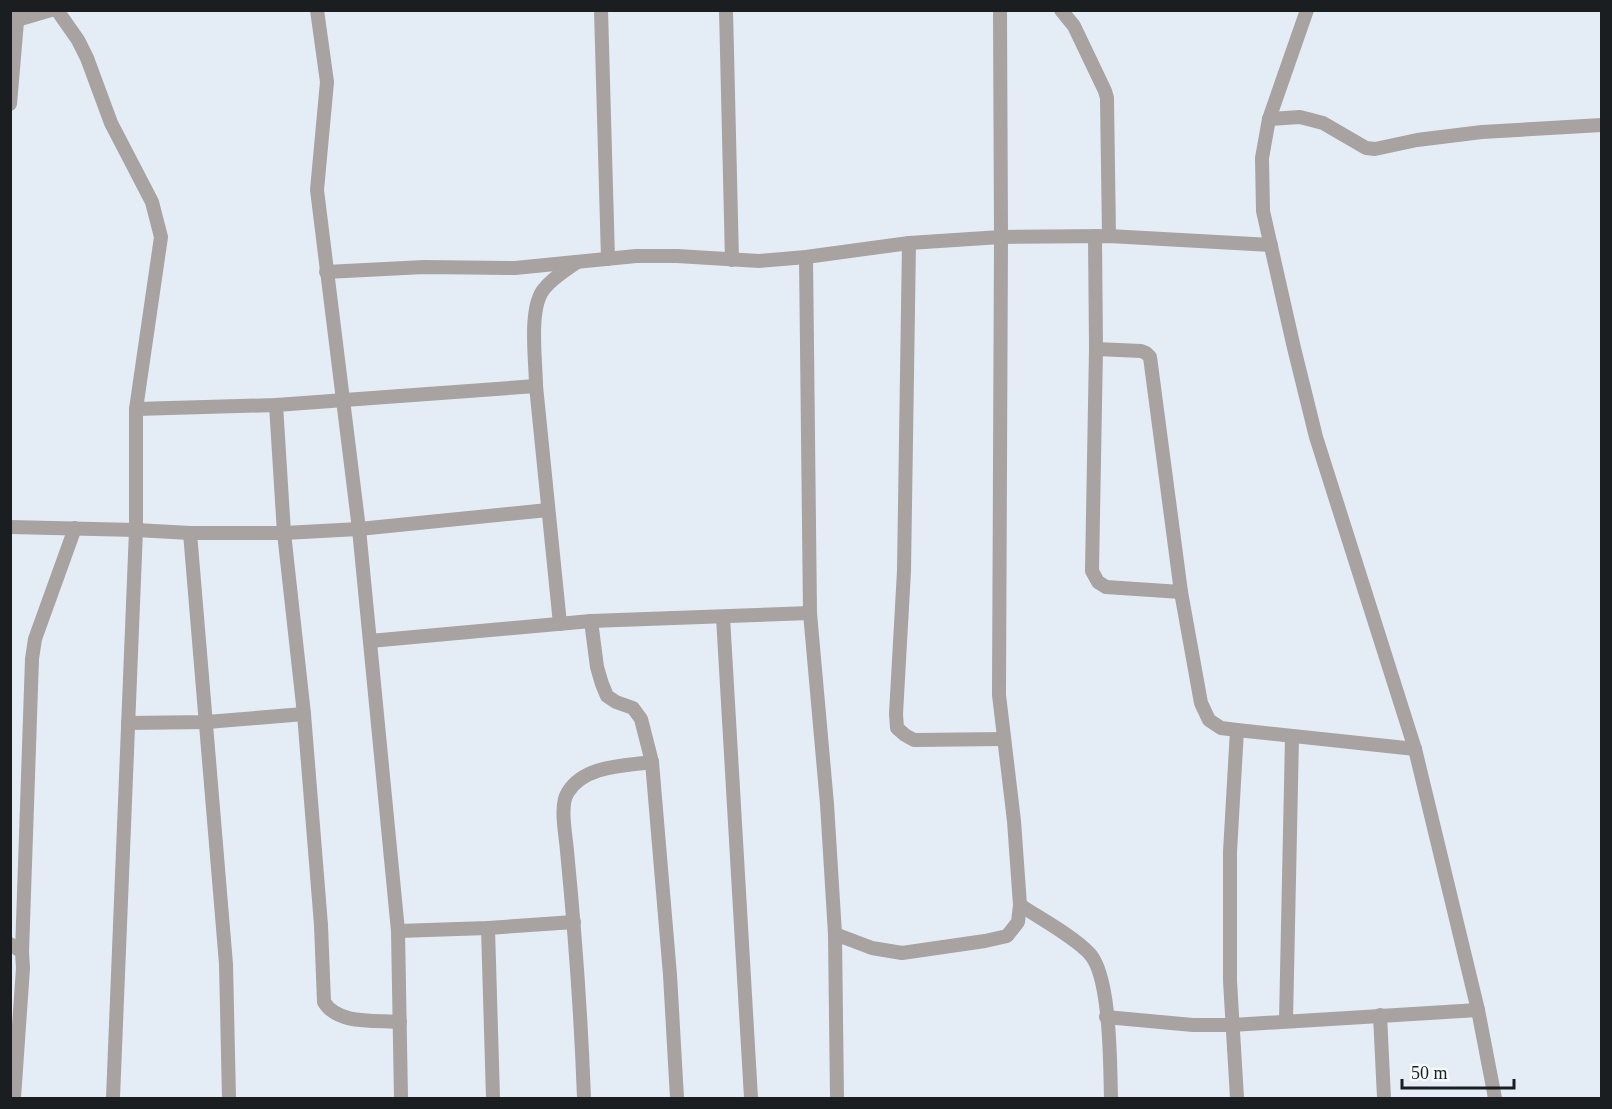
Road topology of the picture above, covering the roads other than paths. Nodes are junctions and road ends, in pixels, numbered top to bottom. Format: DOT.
graph roads {
  1 [pos="51,10"];
  2 [pos="57,10"];
  3 [pos="317,10"];
  4 [pos="601,10"];
  5 [pos="726,10"];
  6 [pos="1000,10"];
  7 [pos="1061,10"];
  8 [pos="1306,10"];
  9 [pos="18,15"];
  10 [pos="10,104"];
  11 [pos="1269,119"];
  12 [pos="1602,125"];
  13 [pos="1102,236"];
  14 [pos="1001,237"];
  15 [pos="909,243"];
  16 [pos="1271,245"];
  17 [pos="806,257"];
  18 [pos="608,259"];
  19 [pos="732,260"];
  20 [pos="577,262"];
  21 [pos="326,272"];
  22 [pos="1096,349"];
  23 [pos="536,386"];
  24 [pos="344,399"];
  25 [pos="276,405"];
  26 [pos="136,409"];
  27 [pos="548,510"];
  28 [pos="10,527"];
  29 [pos="75,528"];
  30 [pos="359,529"];
  31 [pos="136,530"];
  32 [pos="190,533"];
  33 [pos="284,533"];
  34 [pos="1181,592"];
  35 [pos="810,614"];
  36 [pos="723,616"];
  37 [pos="591,621"];
  38 [pos="560,624"];
  39 [pos="370,641"];
  40 [pos="304,714"];
  41 [pos="207,722"];
  42 [pos="128,723"];
  43 [pos="1237,730"];
  44 [pos="1292,737"];
  45 [pos="1004,739"];
  46 [pos="1415,749"];
  47 [pos="652,762"];
  48 [pos="1020,904"];
  49 [pos="574,921"];
  50 [pos="488,928"];
  51 [pos="398,932"];
  52 [pos="835,934"];
  53 [pos="16,948"];
  54 [pos="1478,1010"];
  55 [pos="1380,1015"];
  56 [pos="1106,1017"];
  57 [pos="1286,1020"];
  58 [pos="400,1022"];
  59 [pos="1232,1024"];
  60 [pos="14,1098"];
  61 [pos="113,1098"];
  62 [pos="229,1098"];
  63 [pos="401,1098"];
  64 [pos="493,1098"];
  65 [pos="584,1098"];
  66 [pos="677,1098"];
  67 [pos="751,1098"];
  68 [pos="837,1098"];
  69 [pos="1111,1098"];
  70 [pos="1237,1098"];
  71 [pos="1384,1098"];
  72 [pos="1495,1098"];
  1 -- 9 [label="street"];
  2 -- 26 [label="street"];
  3 -- 21 [label="street"];
  4 -- 18 [label="street"];
  5 -- 19 [label="street"];
  6 -- 14 [label="street"];
  7 -- 13 [label="street"];
  8 -- 11 [label="street"];
  9 -- 10 [label="street"];
  11 -- 12 [label="street"];
  11 -- 16 [label="street"];
  13 -- 14 [label="street"];
  13 -- 16 [label="street"];
  13 -- 22 [label="street"];
  14 -- 15 [label="street"];
  14 -- 45 [label="street"];
  15 -- 17 [label="street"];
  15 -- 45 [label="street"];
  16 -- 46 [label="street"];
  17 -- 19 [label="street"];
  17 -- 35 [label="street"];
  18 -- 19 [label="street"];
  18 -- 20 [label="street"];
  20 -- 21 [label="street"];
  20 -- 23 [label="street"];
  21 -- 24 [label="street"];
  22 -- 34 [label="street"];
  22 -- 34 [label="street"];
  23 -- 24 [label="street"];
  23 -- 27 [label="street"];
  24 -- 25 [label="street"];
  24 -- 30 [label="street"];
  25 -- 26 [label="street"];
  25 -- 33 [label="street"];
  26 -- 31 [label="street"];
  27 -- 30 [label="street"];
  27 -- 38 [label="street"];
  28 -- 29 [label="street"];
  29 -- 31 [label="street"];
  29 -- 53 [label="street"];
  30 -- 33 [label="street"];
  30 -- 39 [label="street"];
  31 -- 32 [label="street"];
  31 -- 42 [label="street"];
  32 -- 33 [label="street"];
  32 -- 41 [label="street"];
  33 -- 40 [label="street"];
  34 -- 43 [label="street"];
  35 -- 36 [label="street"];
  35 -- 52 [label="street"];
  36 -- 37 [label="street"];
  36 -- 67 [label="street"];
  37 -- 38 [label="street"];
  37 -- 47 [label="street"];
  38 -- 39 [label="street"];
  39 -- 51 [label="street"];
  40 -- 41 [label="street"];
  40 -- 58 [label="street"];
  41 -- 42 [label="street"];
  41 -- 62 [label="street"];
  42 -- 61 [label="street"];
  43 -- 44 [label="street"];
  43 -- 59 [label="street"];
  44 -- 46 [label="street"];
  44 -- 57 [label="street"];
  45 -- 48 [label="street"];
  46 -- 54 [label="street"];
  47 -- 49 [label="street"];
  47 -- 66 [label="street"];
  48 -- 52 [label="street"];
  48 -- 56 [label="street"];
  49 -- 50 [label="street"];
  49 -- 65 [label="street"];
  50 -- 51 [label="street"];
  50 -- 64 [label="street"];
  51 -- 58 [label="street"];
  52 -- 68 [label="street"];
  53 -- 60 [label="street"];
  54 -- 55 [label="street"];
  54 -- 72 [label="street"];
  55 -- 57 [label="street"];
  55 -- 71 [label="street"];
  56 -- 59 [label="street"];
  56 -- 69 [label="street"];
  57 -- 59 [label="street"];
  58 -- 63 [label="street"];
  59 -- 70 [label="street"];
}
